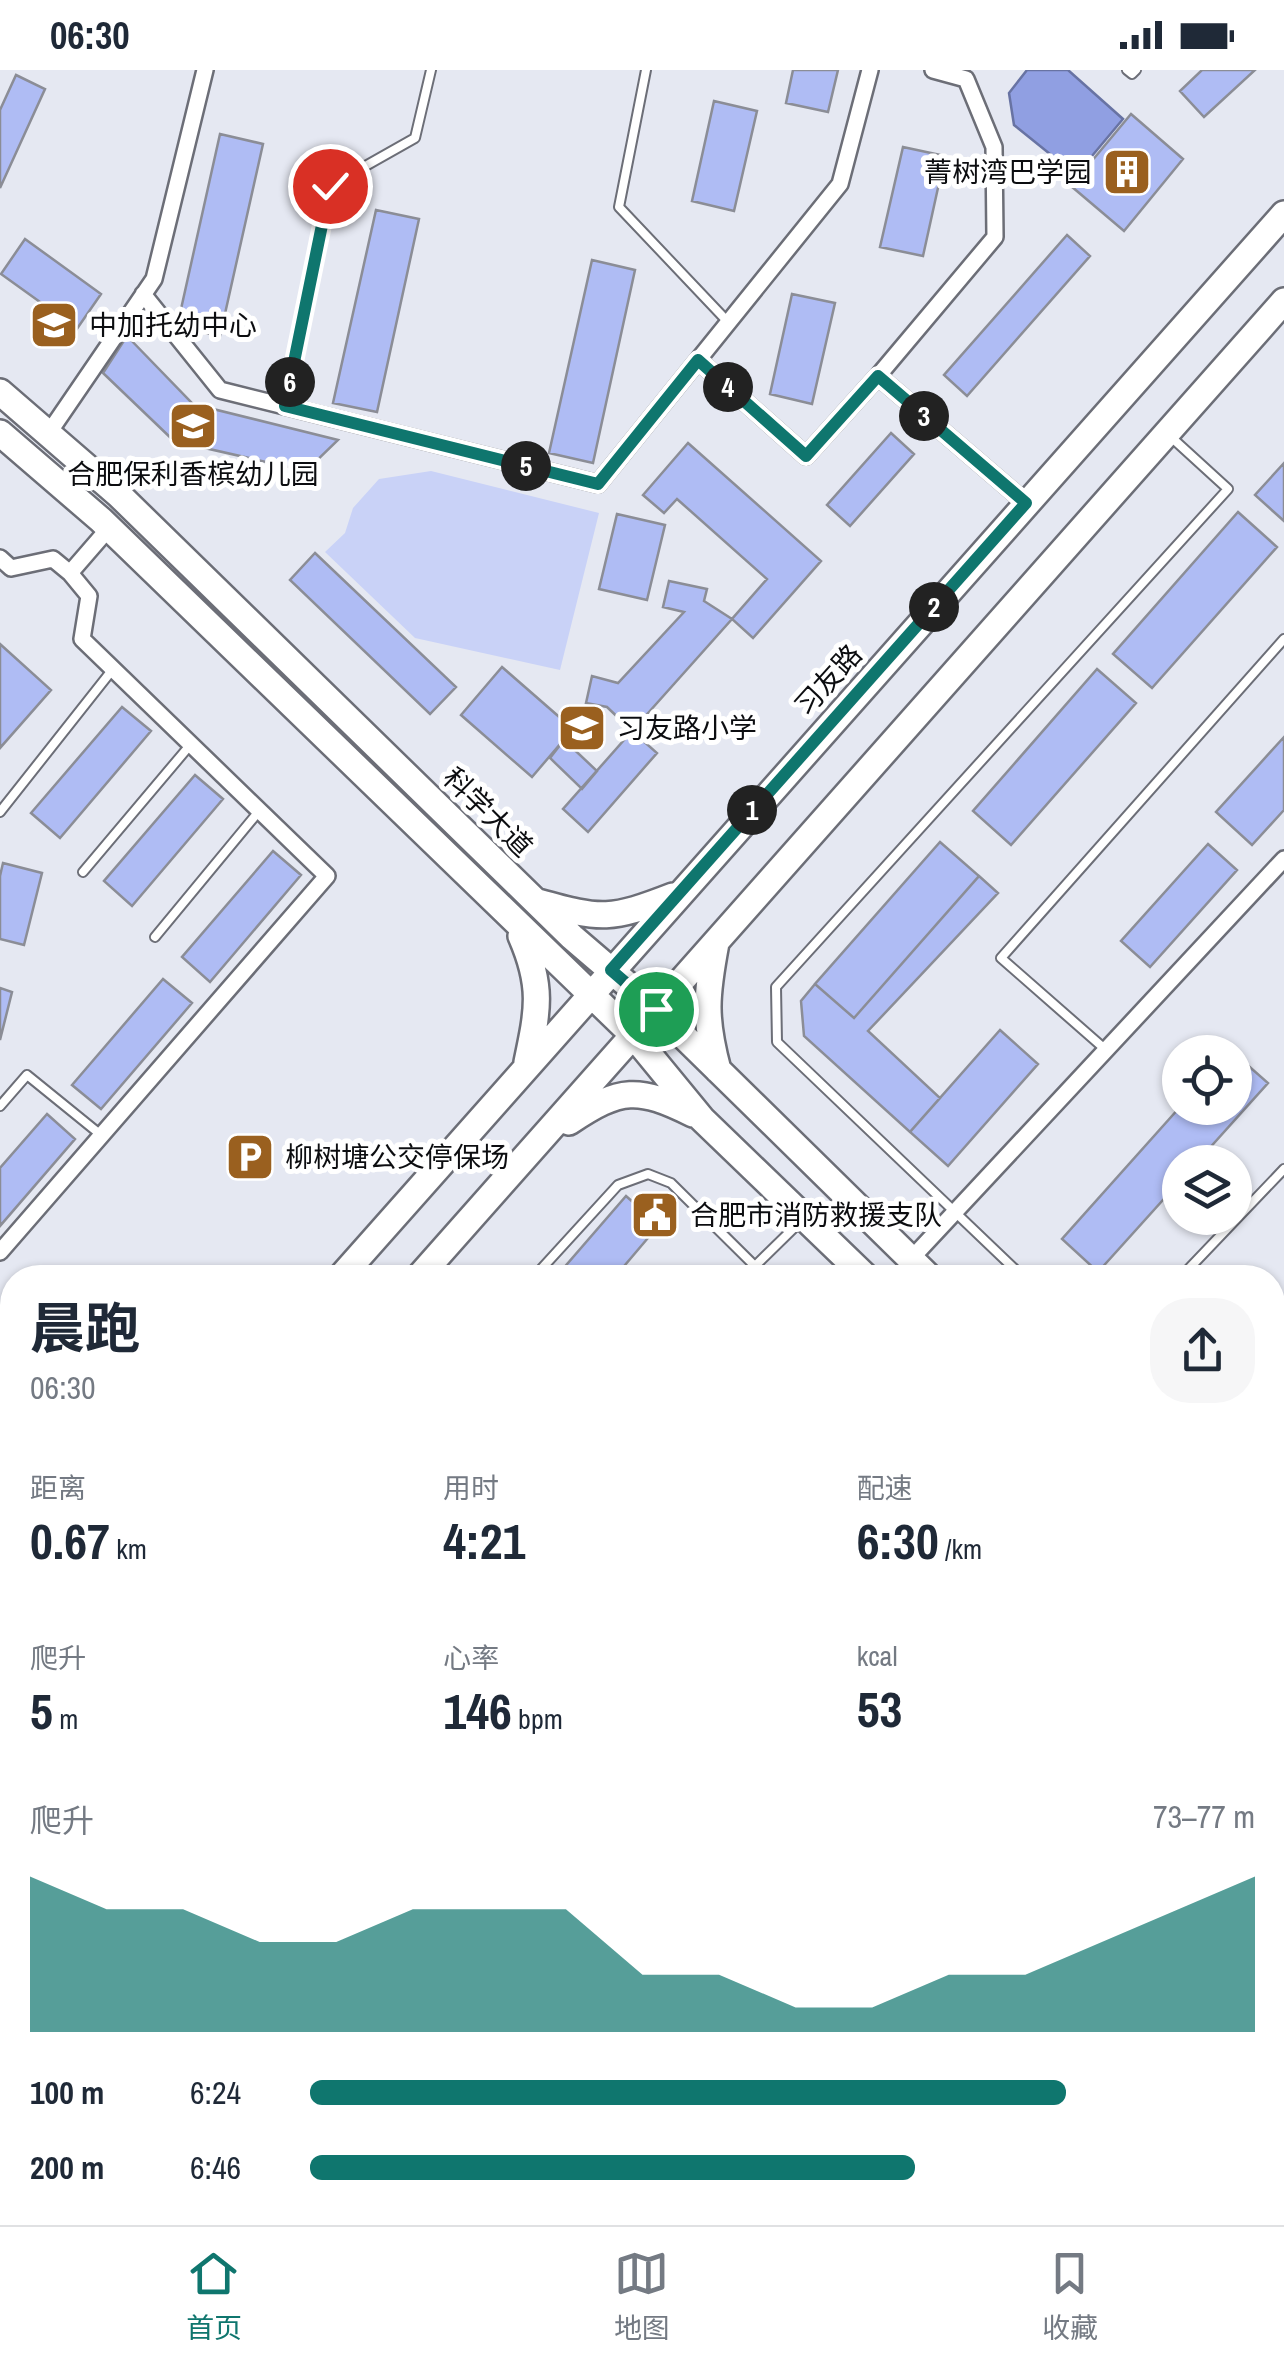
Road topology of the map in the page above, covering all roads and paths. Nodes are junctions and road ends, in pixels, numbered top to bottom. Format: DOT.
graph roads {
  1 [pos="205,70"];
  2 [pos="431,70"];
  3 [pos="646,70"];
  4 [pos="870,70"];
  5 [pos="933,70"];
  6 [pos="1127,70"];
  7 [pos="1136,70"];
  8 [pos="972,75"];
  9 [pos="1284,214"];
  10 [pos="144,294"];
  11 [pos="1284,301"];
  12 [pos="728,322"];
  13 [pos="698,360"];
  14 [pos="878,376"];
  15 [pos="0,392"];
  16 [pos="285,406"];
  17 [pos="0,433"];
  18 [pos="1167,433"];
  19 [pos="48,434"];
  20 [pos="1026,503"];
  21 [pos="108,528"];
  22 [pos="0,558"];
  23 [pos="70,573"];
  24 [pos="1284,639"];
  25 [pos="113,669"];
  26 [pos="191,744"];
  27 [pos="260,810"];
  28 [pos="0,812"];
  29 [pos="1284,860"];
  30 [pos="83,872"];
  31 [pos="677,894"];
  32 [pos="535,901"];
  33 [pos="518,927"];
  34 [pos="155,937"];
  35 [pos="716,942"];
  36 [pos="611,970"];
  37 [pos="588,995"];
  38 [pos="656,1009"];
  39 [pos="633,1035"];
  40 [pos="1106,1050"];
  41 [pos="526,1065"];
  42 [pos="718,1070"];
  43 [pos="0,1106"];
  44 [pos="702,1119"];
  45 [pos="102,1136"];
  46 [pos="536,1144"];
  47 [pos="1284,1169"];
  48 [pos="955,1212"];
  49 [pos="805,1218"];
  50 [pos="0,1252"];
  51 [pos="911,1259"];
  52 [pos="351,1265"];
  53 [pos="429,1265"];
  54 [pos="546,1265"];
  55 [pos="754,1265"];
  56 [pos="756,1265"];
  57 [pos="854,1265"];
  58 [pos="917,1265"];
  59 [pos="1010,1265"];
  60 [pos="1192,1265"];
  1 -- 10 [label="street"];
  2 -- 16 [label="lane"];
  3 -- 12 [label="lane"];
  4 -- 12 [label="street"];
  5 -- 8 [label="street"];
  6 -- 7 [label="lane"];
  8 -- 14 [label="street"];
  9 -- 20 [label="main road, 习友路"];
  10 -- 16 [label="street"];
  10 -- 19 [label="street"];
  11 -- 18 [label="main road"];
  12 -- 13 [label="street"];
  13 -- 14 [label="street"];
  13 -- 16 [label="street"];
  14 -- 20 [label="street"];
  15 -- 19 [label="main road, 科学大道"];
  17 -- 21 [label="main road"];
  18 -- 35 [label="main road"];
  18 -- 48 [label="lane"];
  19 -- 32 [label="main road, 科学大道"];
  20 -- 31 [label="main road, 习友路"];
  21 -- 23 [label="street"];
  21 -- 33 [label="main road"];
  22 -- 23 [label="street"];
  23 -- 25 [label="street"];
  24 -- 40 [label="lane"];
  25 -- 26 [label="street"];
  25 -- 28 [label="lane"];
  26 -- 27 [label="street"];
  26 -- 30 [label="lane"];
  27 -- 34 [label="lane"];
  27 -- 45 [label="street"];
  29 -- 40 [label="street"];
  31 -- 32 [label="main road"];
  31 -- 36 [label="main road, 习友路"];
  32 -- 36 [label="main road, 科学大道"];
  33 -- 37 [label="main road"];
  33 -- 41 [label="main road"];
  35 -- 38 [label="main road"];
  35 -- 42 [label="main road"];
  36 -- 37 [label="main road, 习友路"];
  36 -- 38 [label="main road, 科学大道"];
  37 -- 39 [label="main road"];
  37 -- 41 [label="main road, 习友路"];
  38 -- 39 [label="main road"];
  38 -- 42 [label="main road, 科学大道"];
  39 -- 44 [label="main road"];
  39 -- 46 [label="main road"];
  40 -- 48 [label="street"];
  41 -- 52 [label="main road, 习友路"];
  42 -- 51 [label="main road, 科学大道"];
  43 -- 45 [label="lane"];
  44 -- 46 [label="main road"];
  44 -- 49 [label="main road"];
  45 -- 50 [label="street"];
  46 -- 53 [label="main road"];
  47 -- 60 [label="lane"];
  48 -- 51 [label="street"];
  48 -- 59 [label="lane"];
  49 -- 56 [label="lane"];
  49 -- 57 [label="main road"];
  51 -- 58 [label="main road, 科学大道"];
  54 -- 55 [label="lane"];
}
